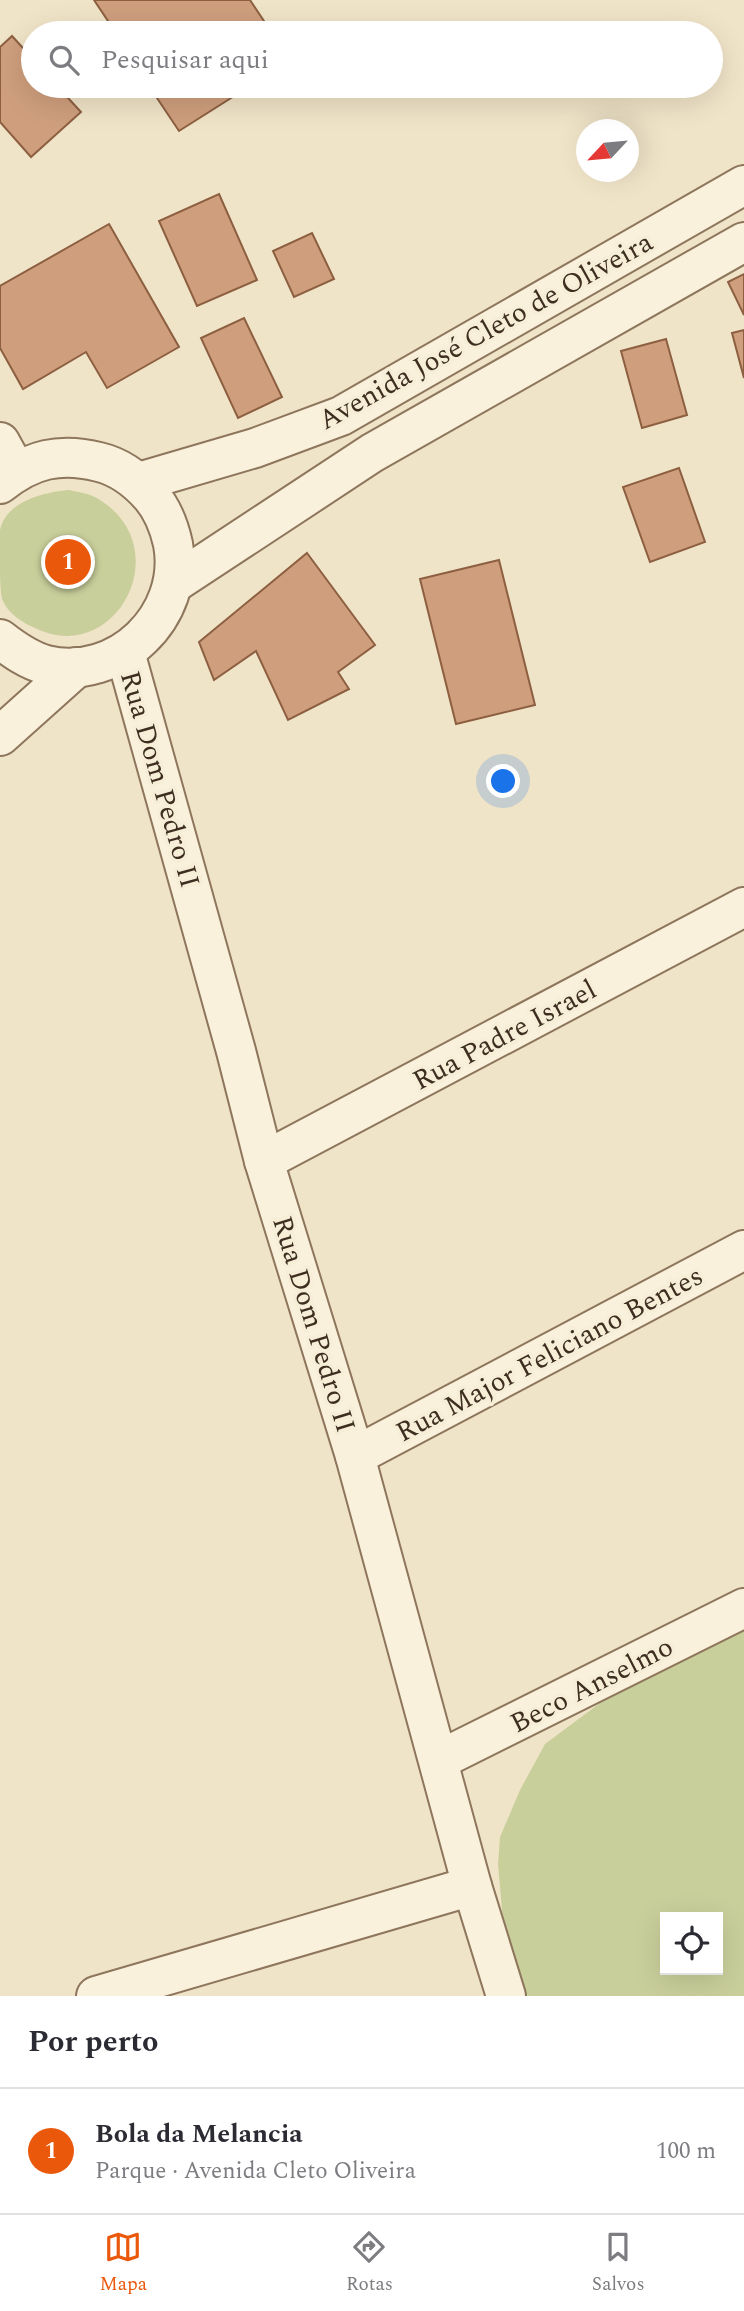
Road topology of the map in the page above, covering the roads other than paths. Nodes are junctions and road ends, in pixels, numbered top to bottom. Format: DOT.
graph roads {
  1 [pos="744,185"];
  2 [pos="744,242"];
  3 [pos="341,416"];
  4 [pos="372,453"];
  5 [pos="5,466"];
  6 [pos="139,482"];
  7 [pos="173,584"];
  8 [pos="0,639"];
  9 [pos="125,652"];
  10 [pos="77,667"];
  11 [pos="0,736"];
  12 [pos="744,907"];
  13 [pos="264,1161"];
  14 [pos="744,1250"];
  15 [pos="355,1456"];
  16 [pos="744,1608"];
  17 [pos="439,1760"];
  18 [pos="472,1886"];
  19 [pos="96,1996"];
  20 [pos="506,1996"];
  1 -- 3 [label="street, Avenida José Cleto de Oliveira"];
  2 -- 4 [label="street, Avenida José Cleto de Oliveira"];
  3 -- 4 [label="street"];
  3 -- 6 [label="street, Avenida José Cleto de Oliveira"];
  4 -- 7 [label="street, Avenida José Cleto de Oliveira"];
  5 -- 6 [label="street"];
  6 -- 7 [label="street"];
  7 -- 9 [label="street"];
  8 -- 10 [label="street"];
  9 -- 10 [label="street"];
  9 -- 13 [label="street, Rua Dom Pedro II"];
  10 -- 11 [label="street"];
  12 -- 13 [label="street, Rua Padre Israel"];
  13 -- 15 [label="street, Rua Dom Pedro II"];
  14 -- 15 [label="street, Rua Major Feliciano Bentes"];
  15 -- 17 [label="street, Rua Dom Pedro II"];
  16 -- 17 [label="street, Beco Anselmo"];
  17 -- 18 [label="street, Rua Dom Pedro II"];
  18 -- 19 [label="street"];
  18 -- 20 [label="street, Rua Dom Pedro II"];
}
